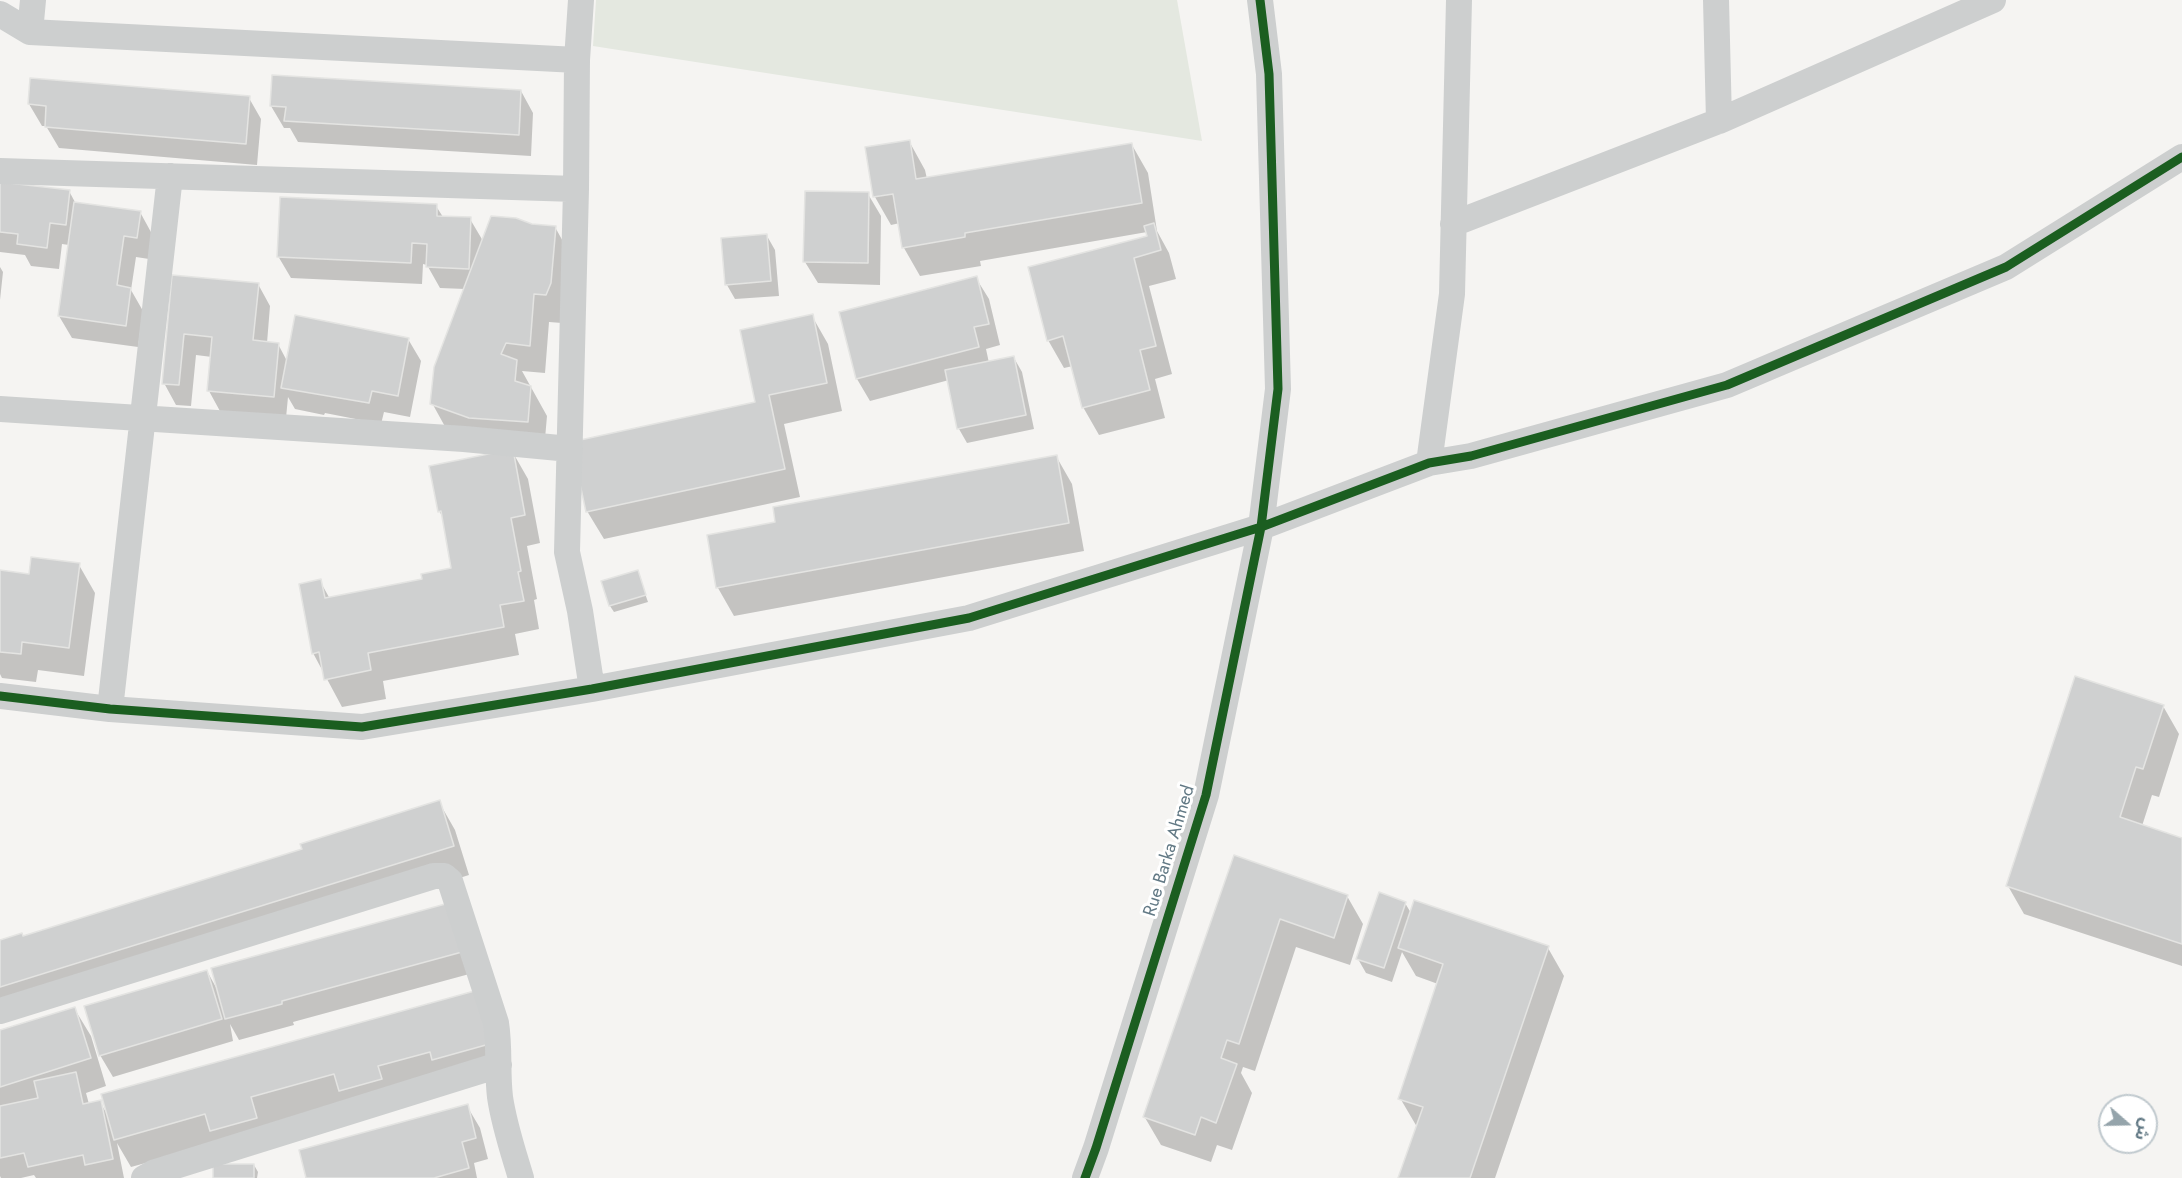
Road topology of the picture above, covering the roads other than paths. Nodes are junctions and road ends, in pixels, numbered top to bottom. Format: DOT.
graph roads {
  1 [pos="33,0"];
  2 [pos="581,0"];
  3 [pos="1260,0"];
  4 [pos="1458,0"];
  5 [pos="1716,0"];
  6 [pos="1993,0"];
  7 [pos="0,14"];
  8 [pos="30,32"];
  9 [pos="577,60"];
  10 [pos="1719,120"];
  11 [pos="2182,157"];
  12 [pos="0,171"];
  13 [pos="170,176"];
  14 [pos="576,189"];
  15 [pos="1453,224"];
  16 [pos="0,409"];
  17 [pos="143,418"];
  18 [pos="570,449"];
  19 [pos="1429,463"];
  20 [pos="1261,527"];
  21 [pos="592,689"];
  22 [pos="0,696"];
  23 [pos="110,709"];
  24 [pos="0,1011"];
  25 [pos="499,1065"];
  26 [pos="144,1178"];
  27 [pos="521,1178"];
  28 [pos="1085,1178"];
  1 -- 8 [label="street"];
  2 -- 9 [label="street"];
  3 -- 20 [label="street, Rue Barka Ahmed"];
  4 -- 15 [label="street"];
  5 -- 10 [label="street"];
  6 -- 10 [label="street"];
  7 -- 8 [label="street"];
  8 -- 9 [label="street"];
  9 -- 14 [label="street"];
  10 -- 15 [label="street"];
  11 -- 19 [label="street"];
  12 -- 13 [label="street"];
  13 -- 14 [label="street"];
  13 -- 17 [label="street"];
  14 -- 18 [label="street"];
  15 -- 19 [label="street"];
  16 -- 17 [label="street"];
  17 -- 18 [label="street"];
  17 -- 23 [label="street"];
  18 -- 21 [label="street"];
  19 -- 20 [label="street"];
  20 -- 21 [label="street"];
  20 -- 28 [label="street, Rue Barka Ahmed"];
  21 -- 23 [label="street"];
  22 -- 23 [label="street"];
  24 -- 25 [label="street"];
  25 -- 26 [label="street"];
  25 -- 27 [label="street"];
}
